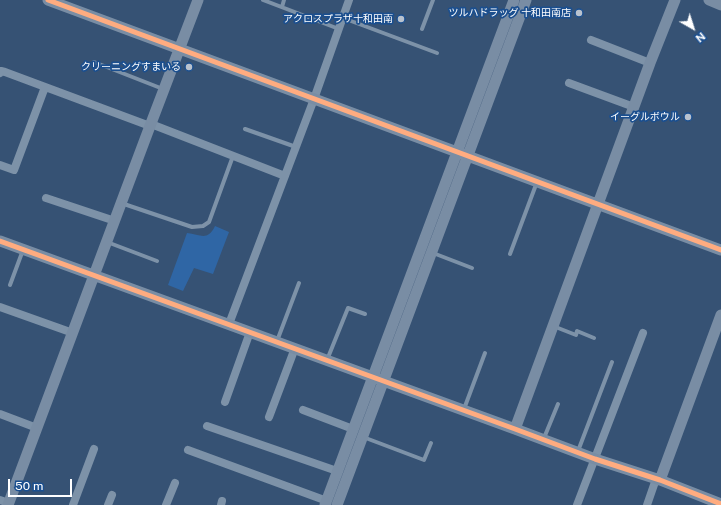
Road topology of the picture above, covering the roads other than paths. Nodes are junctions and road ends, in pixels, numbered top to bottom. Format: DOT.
graph roads {
  1 [pos="48,0"];
  2 [pos="198,0"];
  3 [pos="263,0"];
  4 [pos="284,0"];
  5 [pos="349,0"];
  6 [pos="433,0"];
  7 [pos="514,0"];
  8 [pos="526,0"];
  9 [pos="675,0"];
  10 [pos="709,0"];
  11 [pos="721,4"];
  12 [pos="282,7"];
  13 [pos="343,18"];
  14 [pos="339,29"];
  15 [pos="422,29"];
  16 [pos="591,40"];
  17 [pos="179,49"];
  18 [pos="437,52"];
  19 [pos="94,62"];
  20 [pos="650,63"];
  21 [pos="0,73"];
  22 [pos="570,83"];
  23 [pos="45,87"];
  24 [pos="164,89"];
  25 [pos="314,99"];
  26 [pos="634,107"];
  27 [pos="150,125"];
  28 [pos="245,129"];
  29 [pos="296,147"];
  30 [pos="462,154"];
  31 [pos="233,156"];
  32 [pos="0,165"];
  33 [pos="285,176"];
  34 [pos="538,182"];
  35 [pos="46,198"];
  36 [pos="121,203"];
  37 [pos="598,205"];
  38 [pos="115,221"];
  39 [pos="0,241"];
  40 [pos="107,242"];
  41 [pos="23,249"];
  42 [pos="721,250"];
  43 [pos="431,253"];
  44 [pos="510,254"];
  45 [pos="157,261"];
  46 [pos="472,268"];
  47 [pos="95,275"];
  48 [pos="299,283"];
  49 [pos="10,285"];
  50 [pos="0,307"];
  51 [pos="364,314"];
  52 [pos="721,315"];
  53 [pos="229,324"];
  54 [pos="553,326"];
  55 [pos="250,332"];
  56 [pos="73,333"];
  57 [pos="643,334"];
  58 [pos="594,338"];
  59 [pos="276,341"];
  60 [pos="295,348"];
  61 [pos="485,353"];
  62 [pos="327,360"];
  63 [pos="612,362"];
  64 [pos="378,378"];
  65 [pos="225,402"];
  66 [pos="558,404"];
  67 [pos="303,410"];
  68 [pos="464,410"];
  69 [pos="0,414"];
  70 [pos="269,417"];
  71 [pos="206,426"];
  72 [pos="37,428"];
  73 [pos="353,429"];
  74 [pos="515,429"];
  75 [pos="362,436"];
  76 [pos="543,439"];
  77 [pos="431,443"];
  78 [pos="94,449"];
  79 [pos="188,450"];
  80 [pos="578,453"];
  81 [pos="594,459"];
  82 [pos="337,471"];
  83 [pos="658,480"];
  84 [pos="175,483"];
  85 [pos="112,495"];
  86 [pos="6,503"];
  87 [pos="329,504"];
  88 [pos="721,504"];
  89 [pos="73,505"];
  90 [pos="108,505"];
  91 [pos="166,505"];
  92 [pos="577,505"];
  93 [pos="647,505"];
  1 -- 17 [label="street"];
  2 -- 17 [label="street"];
  3 -- 12 [label="lane"];
  4 -- 12 [label="lane"];
  5 -- 13 [label="street"];
  6 -- 15 [label="lane"];
  7 -- 30 [label="street"];
  8 -- 30 [label="street"];
  9 -- 20 [label="street"];
  10 -- 11 [label="street"];
  12 -- 14 [label="lane"];
  13 -- 14 [label="street"];
  13 -- 18 [label="lane"];
  14 -- 25 [label="street"];
  16 -- 20 [label="street"];
  17 -- 24 [label="street"];
  17 -- 25 [label="street"];
  19 -- 24 [label="lane"];
  20 -- 26 [label="street"];
  21 -- 23 [label="street"];
  22 -- 26 [label="street"];
  23 -- 27 [label="street"];
  23 -- 32 [label="street"];
  24 -- 27 [label="street"];
  25 -- 29 [label="street"];
  25 -- 30 [label="street"];
  26 -- 37 [label="street"];
  27 -- 31 [label="street"];
  27 -- 36 [label="street"];
  28 -- 29 [label="lane"];
  29 -- 33 [label="street"];
  30 -- 34 [label="street"];
  30 -- 43 [label="street"];
  30 -- 64 [label="street"];
  31 -- 33 [label="street"];
  31 -- 36 [label="lane"];
  33 -- 53 [label="street"];
  34 -- 37 [label="street"];
  34 -- 44 [label="lane"];
  35 -- 38 [label="street"];
  36 -- 38 [label="street"];
  37 -- 42 [label="street"];
  37 -- 54 [label="street"];
  38 -- 40 [label="street"];
  39 -- 41 [label="street"];
  40 -- 45 [label="lane"];
  40 -- 47 [label="street"];
  41 -- 47 [label="street"];
  41 -- 49 [label="lane"];
  43 -- 46 [label="lane"];
  43 -- 64 [label="street"];
  47 -- 53 [label="street"];
  47 -- 56 [label="street"];
  48 -- 59 [label="lane"];
  50 -- 56 [label="street"];
  51 -- 62 [label="lane"];
  52 -- 83 [label="street"];
  53 -- 55 [label="street"];
  54 -- 58 [label="lane"];
  54 -- 74 [label="street"];
  55 -- 59 [label="street"];
  55 -- 65 [label="street"];
  56 -- 72 [label="street"];
  57 -- 81 [label="street"];
  59 -- 60 [label="street"];
  60 -- 62 [label="street"];
  60 -- 70 [label="street"];
  61 -- 68 [label="lane"];
  62 -- 64 [label="street"];
  63 -- 80 [label="lane"];
  64 -- 68 [label="street"];
  64 -- 73 [label="street"];
  64 -- 75 [label="street"];
  66 -- 76 [label="lane"];
  67 -- 73 [label="street"];
  68 -- 74 [label="street"];
  69 -- 72 [label="street"];
  71 -- 82 [label="street"];
  72 -- 86 [label="street"];
  73 -- 82 [label="street"];
  74 -- 76 [label="street"];
  75 -- 77 [label="lane"];
  75 -- 87 [label="street"];
  76 -- 80 [label="street"];
  78 -- 89 [label="street"];
  79 -- 87 [label="street"];
  80 -- 81 [label="street"];
  81 -- 83 [label="street"];
  81 -- 92 [label="street"];
  82 -- 87 [label="street"];
  83 -- 88 [label="street"];
  83 -- 93 [label="street"];
  84 -- 91 [label="street"];
  85 -- 90 [label="street"];
}
